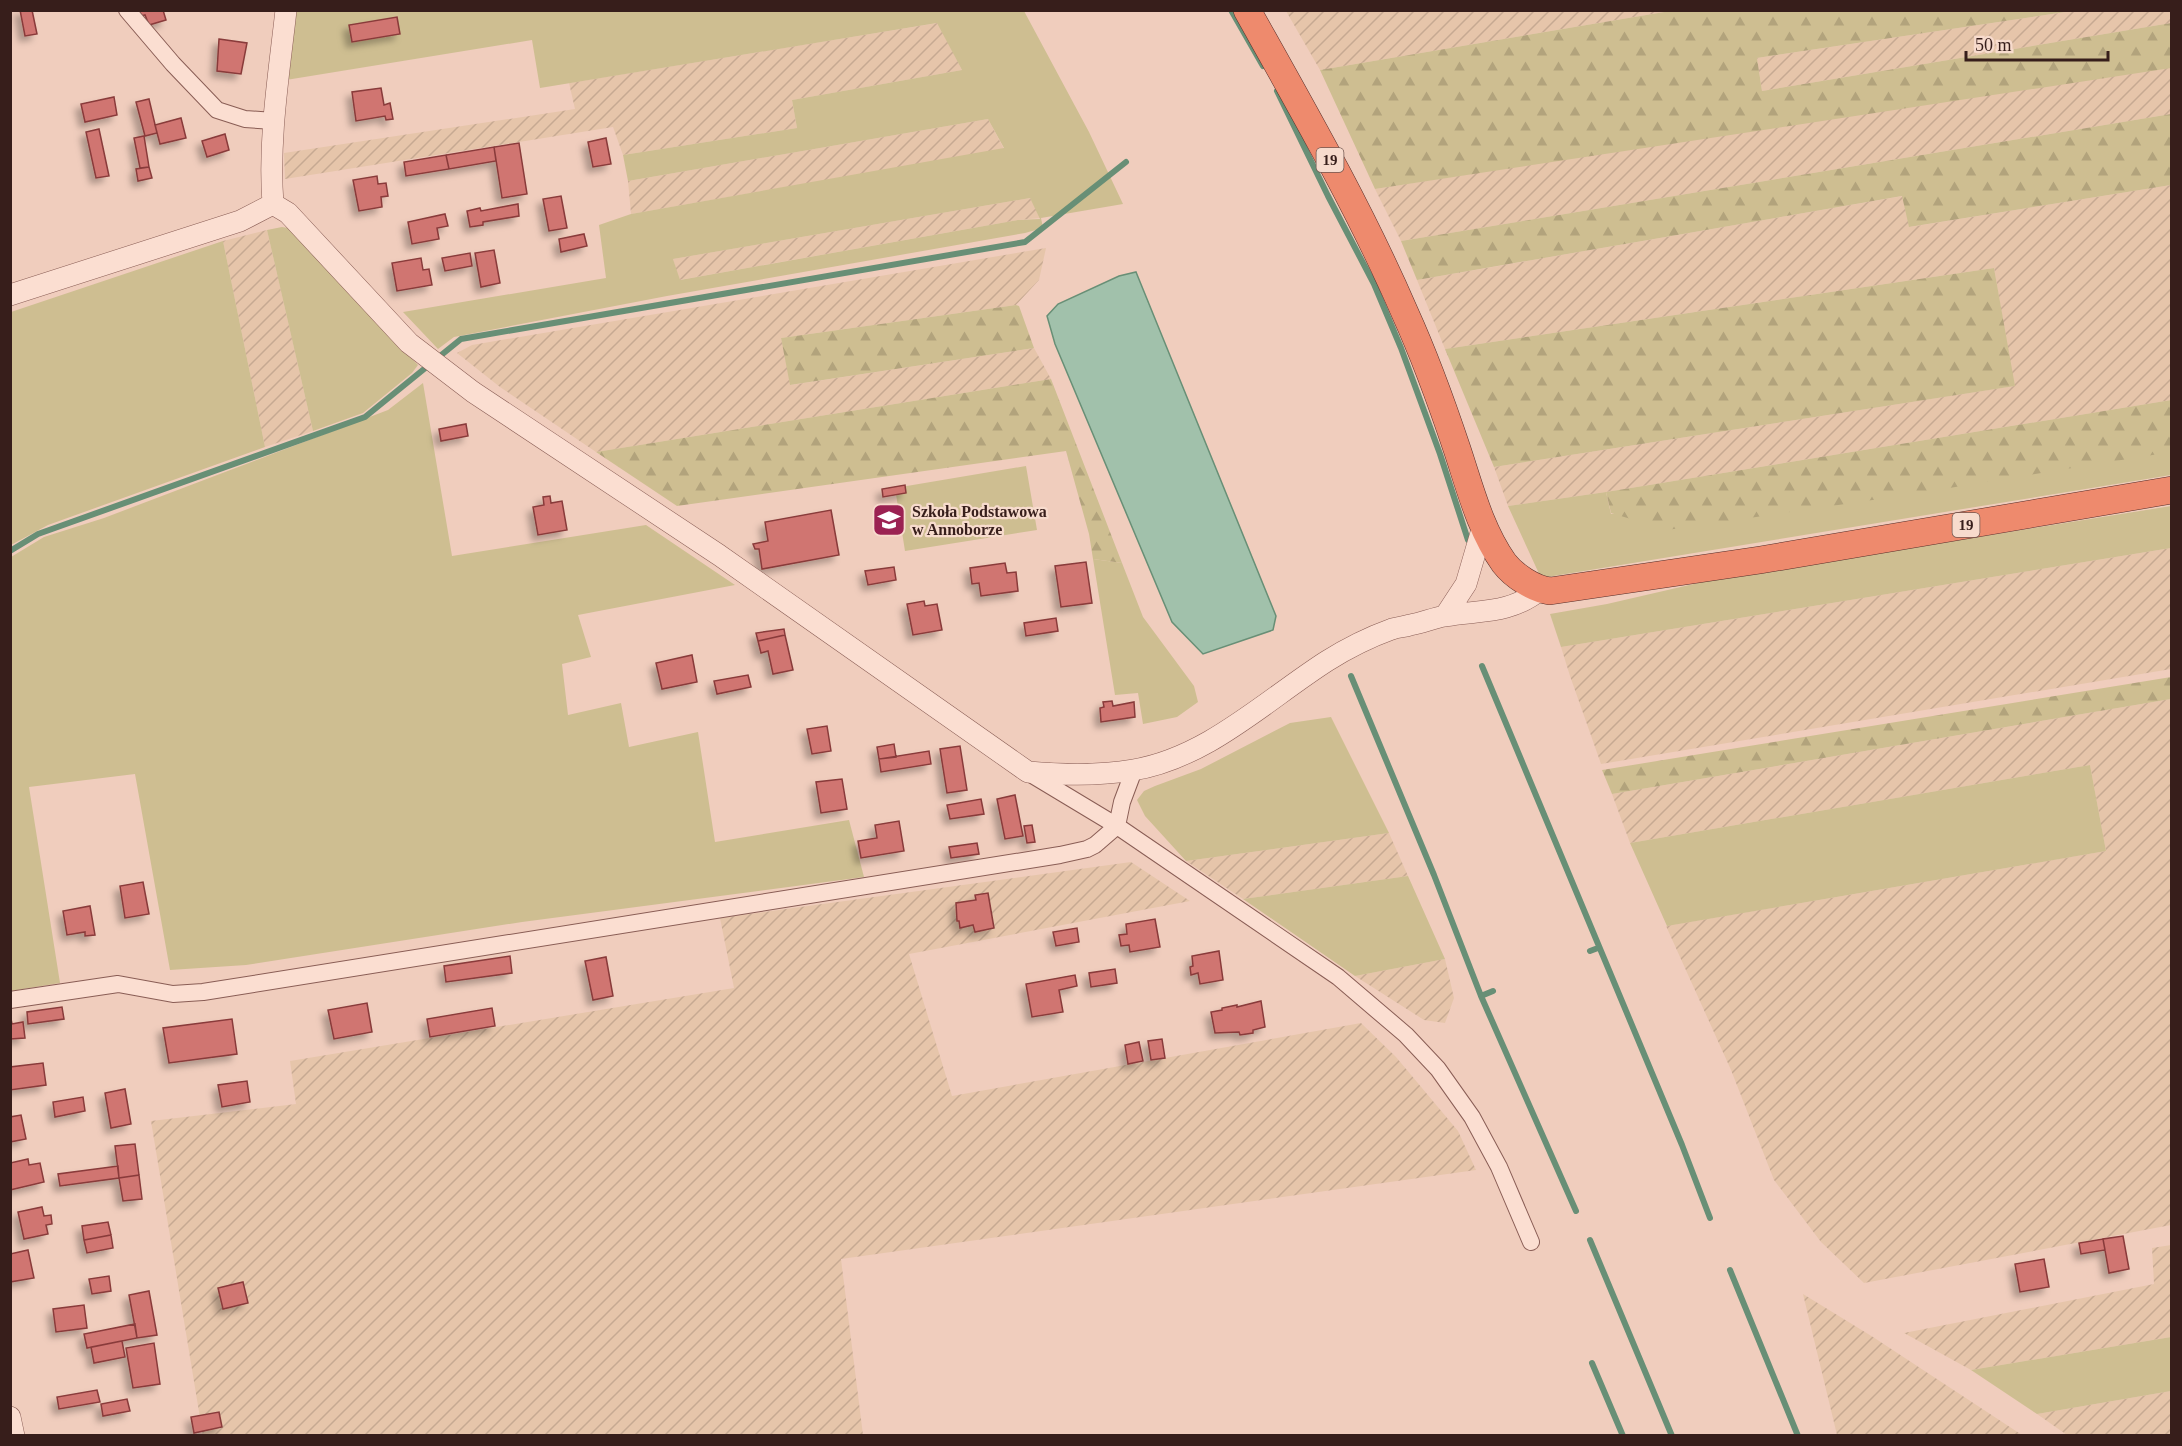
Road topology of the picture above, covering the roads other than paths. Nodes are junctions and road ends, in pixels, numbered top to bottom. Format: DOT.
graph roads {
  1 [pos="127,10"];
  2 [pos="286,10"];
  3 [pos="1247,10"];
  4 [pos="274,121"];
  5 [pos="273,204"];
  6 [pos="10,295"];
  7 [pos="2172,490"];
  8 [pos="1483,526"];
  9 [pos="1540,590"];
  10 [pos="1445,616"];
  11 [pos="1134,770"];
  12 [pos="1028,772"];
  13 [pos="1118,826"];
  14 [pos="10,1000"];
  15 [pos="1531,1242"];
  16 [pos="10,1417"];
  17 [pos="14,1436"];
  1 -- 4 [label="street"];
  2 -- 4 [label="street"];
  3 -- 8 [label="highway, 19"];
  4 -- 5 [label="street"];
  5 -- 6 [label="street"];
  5 -- 12 [label="street"];
  7 -- 9 [label="highway, 19"];
  8 -- 9 [label="highway, 19"];
  8 -- 10 [label="street"];
  9 -- 10 [label="street"];
  10 -- 11 [label="street"];
  11 -- 12 [label="street"];
  11 -- 13 [label="street"];
  12 -- 13 [label="street"];
  13 -- 14 [label="street"];
  13 -- 15 [label="street"];
  16 -- 17 [label="street"];
}
